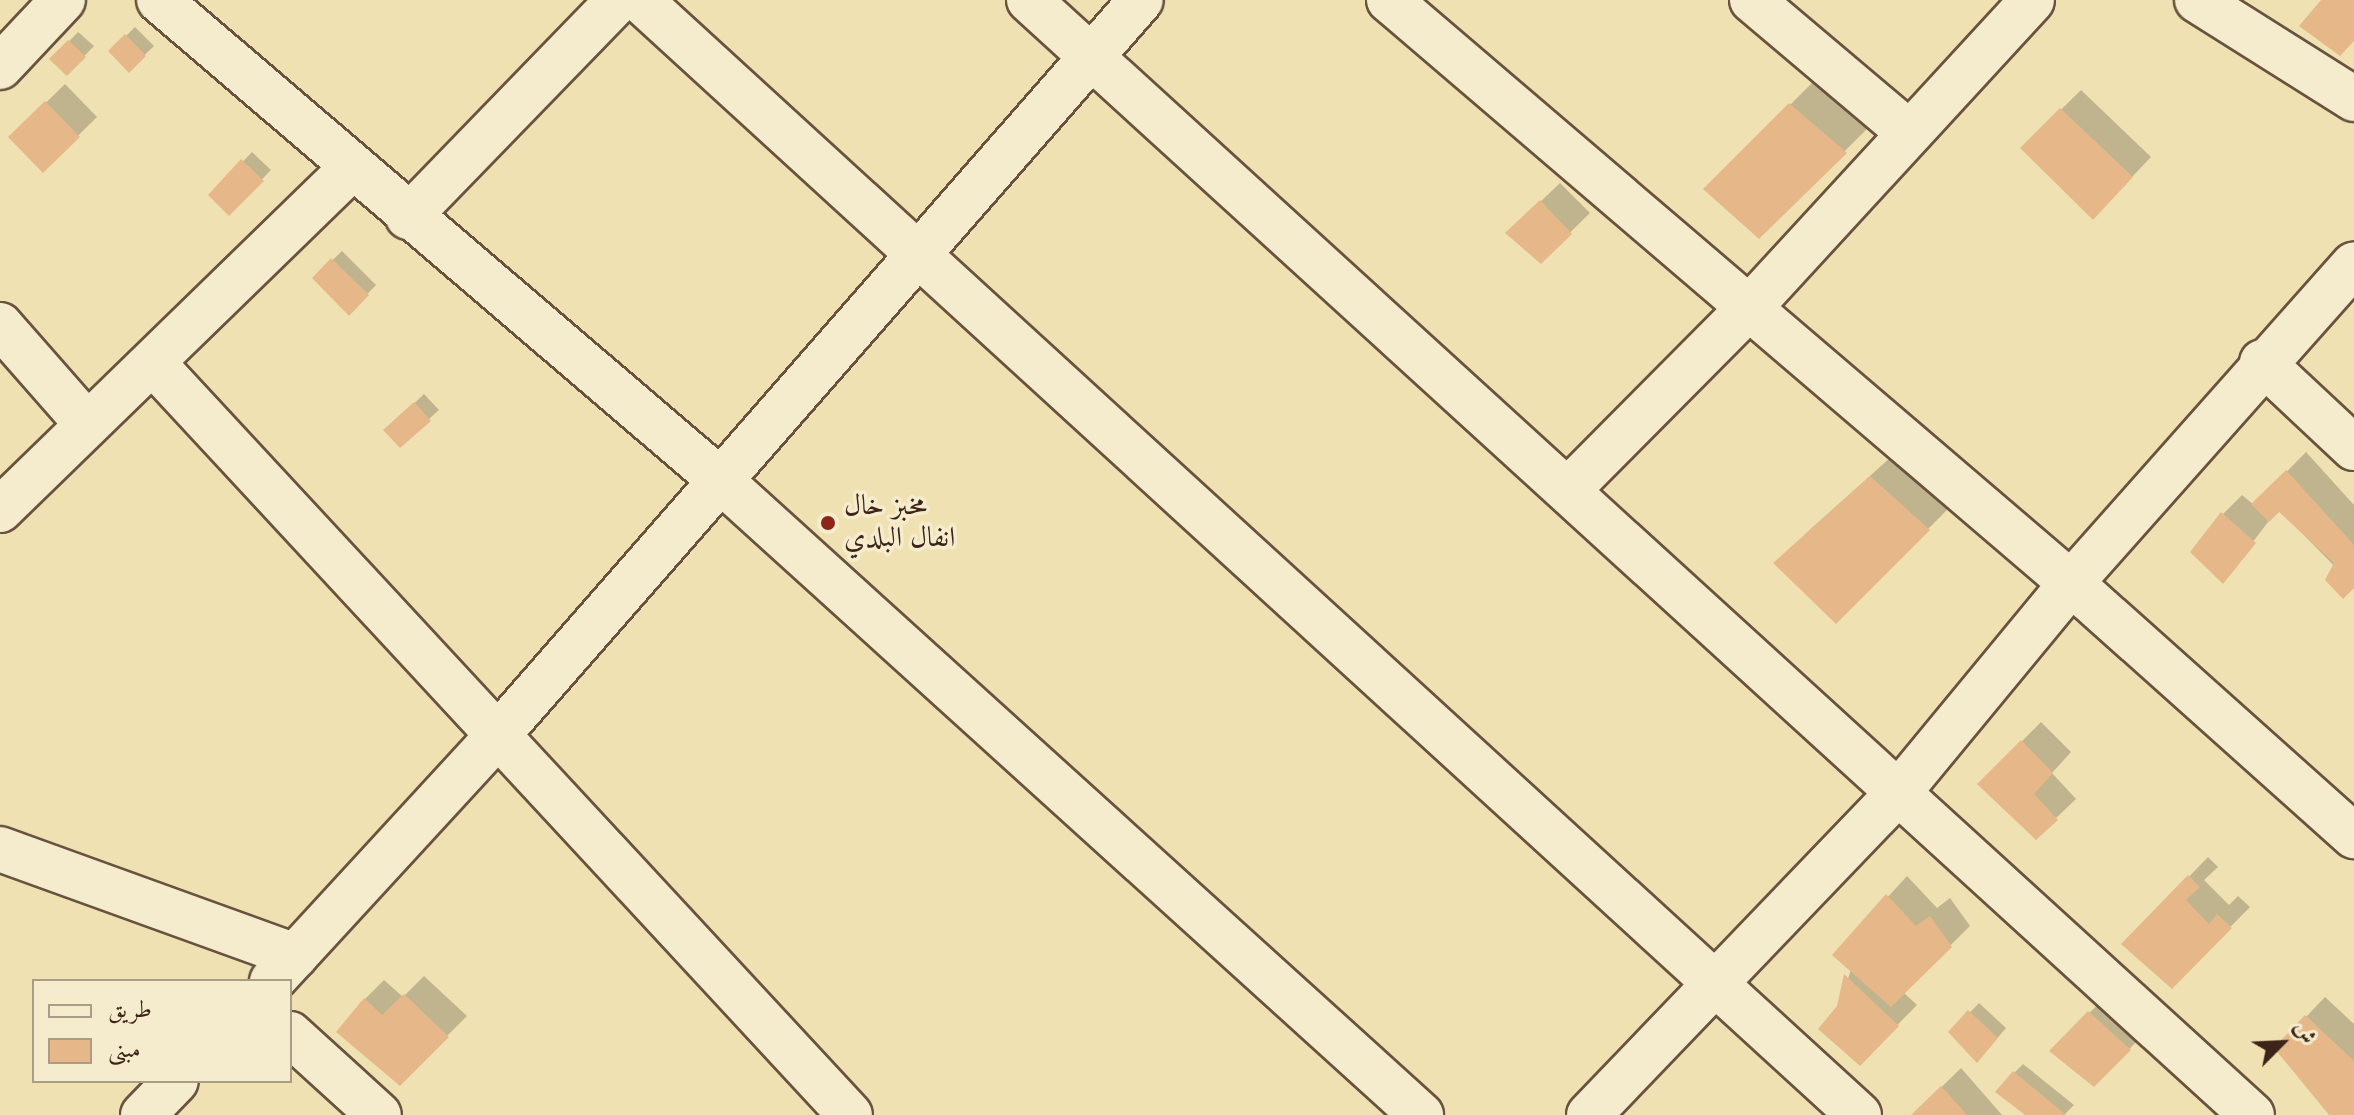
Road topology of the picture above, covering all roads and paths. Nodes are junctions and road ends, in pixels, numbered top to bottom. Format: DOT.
graph roads {
  1 [pos="63,0"];
  2 [pos="159,0"];
  3 [pos="618,0"];
  4 [pos="640,0"];
  5 [pos="1029,0"];
  6 [pos="1141,0"];
  7 [pos="1389,0"];
  8 [pos="1752,0"];
  9 [pos="2032,0"];
  10 [pos="2197,0"];
  11 [pos="1093,56"];
  12 [pos="0,67"];
  13 [pos="2354,99"];
  14 [pos="1907,131"];
  15 [pos="350,170"];
  16 [pos="408,217"];
  17 [pos="919,248"];
  18 [pos="2354,264"];
  19 [pos="1751,306"];
  20 [pos="0,325"];
  21 [pos="2262,362"];
  22 [pos="153,363"];
  23 [pos="87,424"];
  24 [pos="2354,448"];
  25 [pos="720,480"];
  26 [pos="1568,490"];
  27 [pos="0,510"];
  28 [pos="2071,583"];
  29 [pos="496,737"];
  30 [pos="1899,792"];
  31 [pos="2354,836"];
  32 [pos="0,849"];
  33 [pos="283,968"];
  34 [pos="1716,989"];
  35 [pos="292,1036"];
  36 [pos="174,1083"];
  37 [pos="143,1115"];
  38 [pos="379,1115"];
  39 [pos="850,1115"];
  40 [pos="1421,1115"];
  41 [pos="1589,1115"];
  42 [pos="1859,1115"];
  43 [pos="2252,1115"];
  1 -- 12 [label="street"];
  2 -- 15 [label="street"];
  3 -- 16 [label="street"];
  4 -- 17 [label="street"];
  5 -- 11 [label="street"];
  6 -- 11 [label="street"];
  7 -- 19 [label="street"];
  8 -- 14 [label="street"];
  9 -- 14 [label="street"];
  10 -- 13 [label="street"];
  11 -- 17 [label="street"];
  11 -- 26 [label="street"];
  14 -- 19 [label="street"];
  15 -- 16 [label="street"];
  15 -- 22 [label="street"];
  16 -- 25 [label="street"];
  17 -- 25 [label="street"];
  17 -- 34 [label="street"];
  18 -- 21 [label="street"];
  19 -- 26 [label="street"];
  19 -- 28 [label="street"];
  20 -- 23 [label="street"];
  21 -- 24 [label="street"];
  21 -- 28 [label="street"];
  22 -- 23 [label="street"];
  22 -- 29 [label="street"];
  23 -- 27 [label="street"];
  25 -- 29 [label="street"];
  25 -- 40 [label="street"];
  26 -- 30 [label="street"];
  28 -- 30 [label="street"];
  28 -- 31 [label="street"];
  29 -- 33 [label="street"];
  29 -- 39 [label="street"];
  30 -- 34 [label="street"];
  30 -- 43 [label="street"];
  32 -- 33 [label="street"];
  34 -- 41 [label="street"];
  34 -- 42 [label="street"];
  35 -- 38 [label="street"];
  36 -- 37 [label="street"];
}
